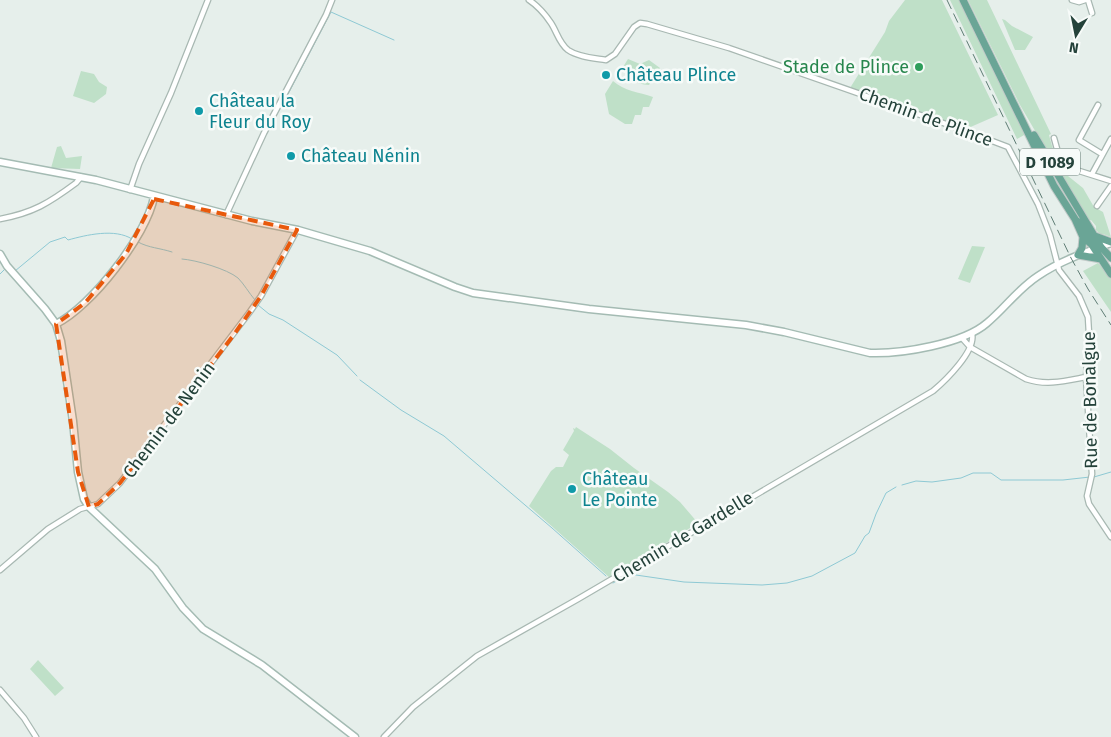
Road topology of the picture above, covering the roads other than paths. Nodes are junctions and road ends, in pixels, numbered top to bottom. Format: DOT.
graph roads {
  1 [pos="208,0"];
  2 [pos="332,0"];
  3 [pos="530,0"];
  4 [pos="963,0"];
  5 [pos="1072,0"];
  6 [pos="1087,0"];
  7 [pos="1092,13"];
  8 [pos="1006,87"];
  9 [pos="1098,105"];
  10 [pos="1054,138"];
  11 [pos="1111,139"];
  12 [pos="1102,154"];
  13 [pos="0,162"];
  14 [pos="1092,174"];
  15 [pos="81,177"];
  16 [pos="1111,182"];
  17 [pos="1111,186"];
  18 [pos="130,190"];
  19 [pos="154,197"];
  20 [pos="1097,206"];
  21 [pos="226,215"];
  22 [pos="0,219"];
  23 [pos="1075,219"];
  24 [pos="297,230"];
  25 [pos="1095,236"];
  26 [pos="1083,237"];
  27 [pos="1111,242"];
  28 [pos="1098,248"];
  29 [pos="0,254"];
  30 [pos="1078,255"];
  31 [pos="1111,258"];
  32 [pos="1101,259"];
  33 [pos="1111,264"];
  34 [pos="1057,265"];
  35 [pos="1111,274"];
  36 [pos="56,324"];
  37 [pos="972,334"];
  38 [pos="962,338"];
  39 [pos="970,347"];
  40 [pos="1086,377"];
  41 [pos="90,507"];
  42 [pos="1111,537"];
  43 [pos="0,570"];
  44 [pos="0,690"];
  45 [pos="36,737"];
  46 [pos="355,737"];
  47 [pos="384,737"];
  1 -- 18 [label="street"];
  2 -- 21 [label="street"];
  3 -- 34 [label="street, Chemin de Plince"];
  4 -- 8 [label="main road, D 1089"];
  5 -- 6 [label="street"];
  6 -- 7 [label="street"];
  8 -- 23 [label="main road, D 1089"];
  8 -- 25 [label="main road, D 1089"];
  9 -- 12 [label="street"];
  10 -- 14 [label="street"];
  11 -- 12 [label="street"];
  12 -- 14 [label="street"];
  13 -- 15 [label="main road"];
  14 -- 16 [label="street"];
  15 -- 18 [label="main road"];
  15 -- 22 [label="street"];
  17 -- 20 [label="street"];
  18 -- 19 [label="main road"];
  19 -- 21 [label="main road"];
  19 -- 36 [label="main road"];
  21 -- 24 [label="main road"];
  23 -- 26 [label="main road, D 1089"];
  23 -- 28 [label="main road, D 1089"];
  24 -- 38 [label="main road"];
  24 -- 41 [label="street, Chemin de Nenin"];
  25 -- 27 [label="main road"];
  25 -- 28 [label="main road, D 1089"];
  26 -- 28 [label="main road, D 1089"];
  26 -- 30 [label="main road"];
  27 -- 28 [label="main road"];
  28 -- 30 [label="main road"];
  28 -- 31 [label="main road, D 1089"];
  28 -- 32 [label="main road, D 1089"];
  28 -- 33 [label="main road, D 1089"];
  29 -- 36 [label="main road"];
  30 -- 32 [label="main road"];
  30 -- 34 [label="main road"];
  32 -- 35 [label="main road, D 1089"];
  34 -- 37 [label="main road"];
  34 -- 40 [label="street, Rue de Bonalgue"];
  36 -- 41 [label="main road"];
  37 -- 38 [label="main road"];
  37 -- 39 [label="street, Chemin de Gardelle"];
  38 -- 39 [label="street"];
  39 -- 40 [label="street"];
  39 -- 47 [label="street, Chemin de Gardelle"];
  40 -- 42 [label="street, Rue de Bonalgue"];
  41 -- 43 [label="street, Chemin de Nenin"];
  41 -- 46 [label="main road"];
  44 -- 45 [label="street"];
}
